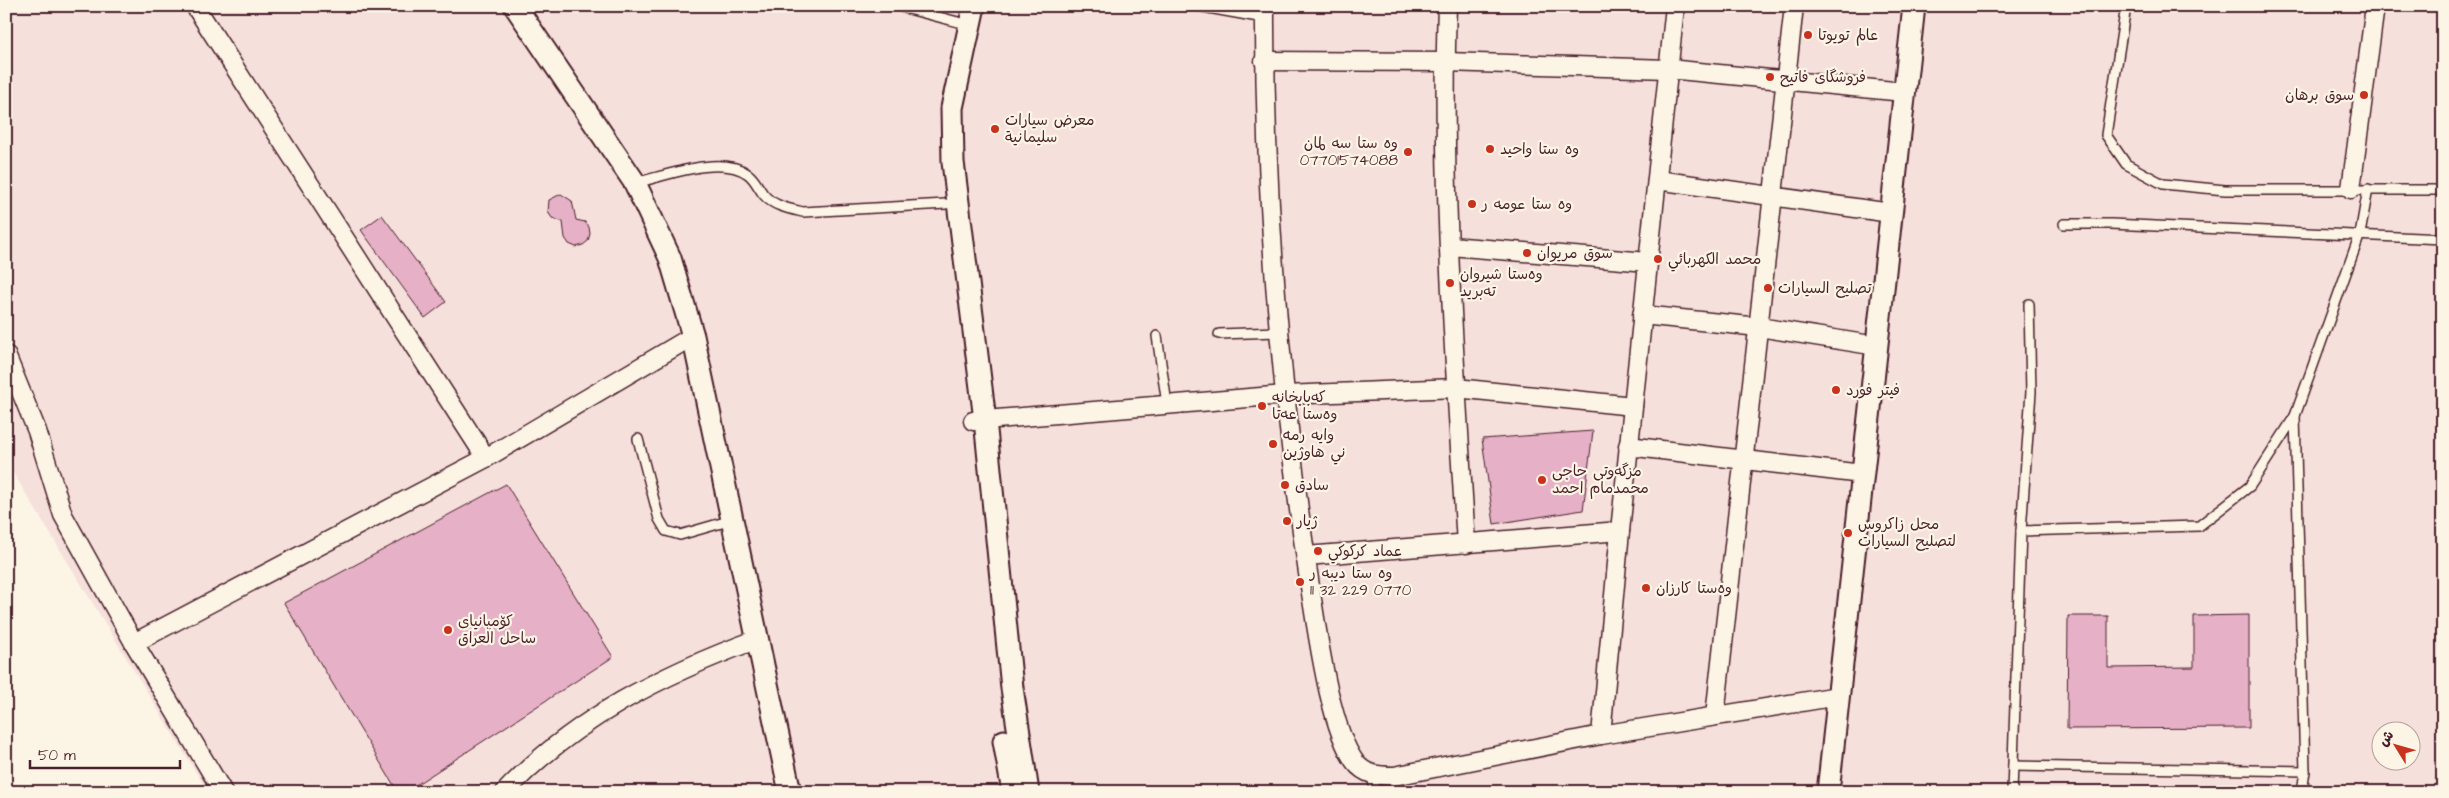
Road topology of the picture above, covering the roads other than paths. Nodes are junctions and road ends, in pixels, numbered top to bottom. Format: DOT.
graph roads {
  1 [pos="195,6"];
  2 [pos="515,6"];
  3 [pos="897,6"];
  4 [pos="1197,6"];
  5 [pos="1447,6"];
  6 [pos="1675,6"];
  7 [pos="1794,6"];
  8 [pos="1914,6"];
  9 [pos="2126,6"];
  10 [pos="2375,6"];
  11 [pos="1264,12"];
  12 [pos="965,13"];
  13 [pos="1264,61"];
  14 [pos="1446,62"];
  15 [pos="1668,69"];
  16 [pos="1786,79"];
  17 [pos="1904,92"];
  18 [pos="1656,180"];
  19 [pos="634,183"];
  20 [pos="2359,189"];
  21 [pos="2443,190"];
  22 [pos="1773,197"];
  23 [pos="1891,212"];
  24 [pos="951,213"];
  25 [pos="2064,224"];
  26 [pos="2360,234"];
  27 [pos="2443,239"];
  28 [pos="1450,246"];
  29 [pos="1648,262"];
  30 [pos="2028,304"];
  31 [pos="1642,315"];
  32 [pos="1758,327"];
  33 [pos="1279,332"];
  34 [pos="1218,334"];
  35 [pos="693,336"];
  36 [pos="1158,336"];
  37 [pos="1877,346"];
  38 [pos="6,355"];
  39 [pos="1456,388"];
  40 [pos="1285,395"];
  41 [pos="1167,404"];
  42 [pos="1633,406"];
  43 [pos="2295,416"];
  44 [pos="979,420"];
  45 [pos="638,438"];
  46 [pos="1628,446"];
  47 [pos="486,458"];
  48 [pos="1744,458"];
  49 [pos="1862,474"];
  50 [pos="732,520"];
  51 [pos="2021,530"];
  52 [pos="1620,531"];
  53 [pos="1466,544"];
  54 [pos="1306,556"];
  55 [pos="758,638"];
  56 [pos="134,643"];
  57 [pos="1838,696"];
  58 [pos="1715,716"];
  59 [pos="1601,735"];
  60 [pos="2012,766"];
  61 [pos="2305,770"];
  62 [pos="1372,774"];
  63 [pos="1015,779"];
  64 [pos="223,792"];
  65 [pos="505,792"];
  66 [pos="790,792"];
  67 [pos="1028,792"];
  68 [pos="1374,792"];
  69 [pos="1828,792"];
  70 [pos="2012,792"];
  71 [pos="2302,792"];
  1 -- 47 [label="street"];
  2 -- 19 [label="street"];
  3 -- 12 [label="lane"];
  4 -- 11 [label="lane"];
  5 -- 14 [label="street"];
  6 -- 15 [label="street"];
  7 -- 16 [label="street"];
  8 -- 17 [label="street"];
  9 -- 20 [label="lane"];
  10 -- 20 [label="street"];
  11 -- 13 [label="street"];
  12 -- 24 [label="street"];
  13 -- 14 [label="street"];
  13 -- 33 [label="street"];
  14 -- 15 [label="street"];
  14 -- 28 [label="street"];
  15 -- 16 [label="street"];
  15 -- 18 [label="street"];
  16 -- 17 [label="street"];
  16 -- 22 [label="street"];
  17 -- 23 [label="street"];
  18 -- 22 [label="street"];
  18 -- 29 [label="street"];
  19 -- 24 [label="lane"];
  19 -- 35 [label="street"];
  20 -- 21 [label="lane"];
  20 -- 26 [label="lane"];
  22 -- 23 [label="street"];
  22 -- 32 [label="street"];
  23 -- 37 [label="street"];
  24 -- 44 [label="street"];
  25 -- 26 [label="lane"];
  26 -- 27 [label="lane"];
  26 -- 43 [label="lane"];
  28 -- 29 [label="street"];
  28 -- 39 [label="street"];
  29 -- 31 [label="street"];
  30 -- 51 [label="lane"];
  31 -- 32 [label="street"];
  31 -- 42 [label="street"];
  32 -- 37 [label="street"];
  32 -- 48 [label="street"];
  33 -- 34 [label="lane"];
  33 -- 40 [label="street"];
  35 -- 47 [label="street"];
  35 -- 50 [label="street"];
  36 -- 41 [label="lane"];
  37 -- 49 [label="street"];
  38 -- 56 [label="street"];
  39 -- 40 [label="street"];
  39 -- 42 [label="street"];
  39 -- 53 [label="street"];
  40 -- 41 [label="street"];
  40 -- 54 [label="street"];
  41 -- 44 [label="street"];
  42 -- 46 [label="street"];
  43 -- 51 [label="lane"];
  43 -- 61 [label="lane"];
  44 -- 63 [label="street"];
  45 -- 50 [label="lane"];
  46 -- 48 [label="street"];
  46 -- 52 [label="street"];
  47 -- 56 [label="street"];
  48 -- 49 [label="street"];
  48 -- 58 [label="street"];
  49 -- 57 [label="street"];
  50 -- 55 [label="street"];
  51 -- 60 [label="lane"];
  52 -- 53 [label="street"];
  52 -- 59 [label="street"];
  53 -- 54 [label="street"];
  54 -- 62 [label="street"];
  55 -- 65 [label="street"];
  55 -- 66 [label="street"];
  56 -- 64 [label="street"];
  57 -- 58 [label="street"];
  57 -- 69 [label="street"];
  58 -- 59 [label="street"];
  59 -- 62 [label="street"];
  60 -- 61 [label="lane"];
  60 -- 70 [label="lane"];
  61 -- 71 [label="lane"];
  62 -- 68 [label="lane"];
  63 -- 67 [label="street"];
}
